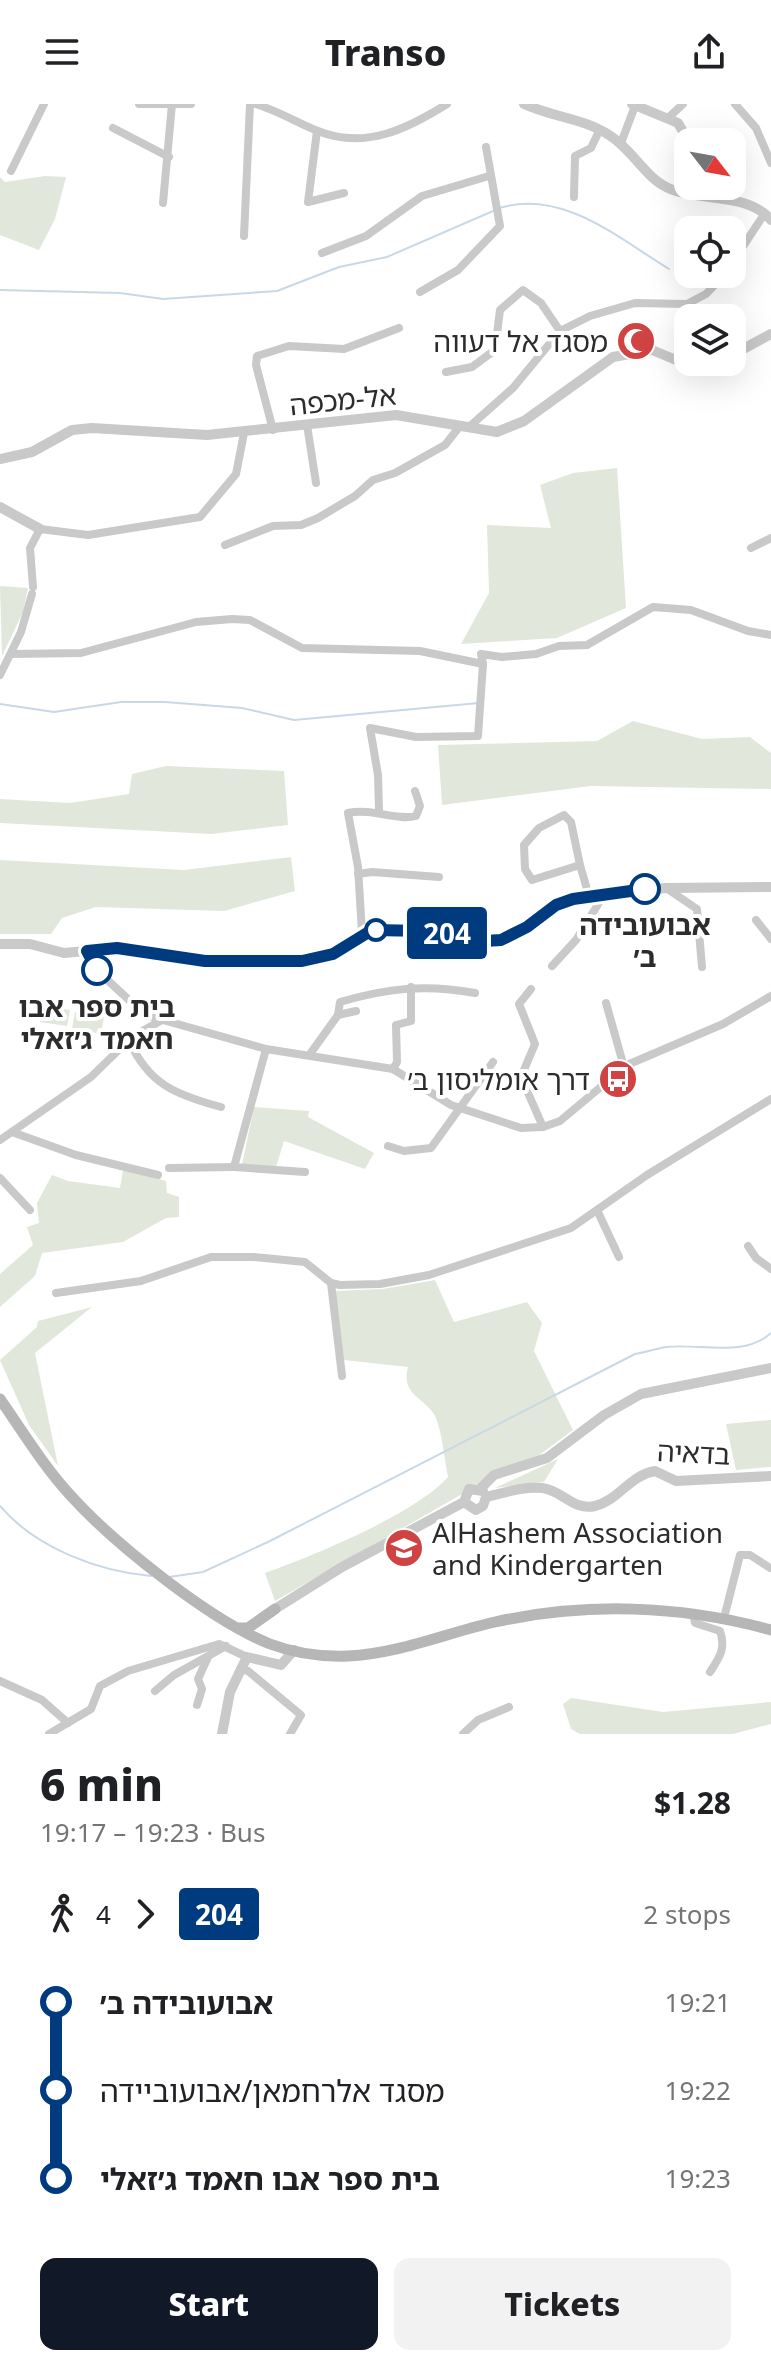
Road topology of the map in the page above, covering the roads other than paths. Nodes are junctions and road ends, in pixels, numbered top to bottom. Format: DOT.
graph roads {
  1 [pos="44,104"];
  2 [pos="139,104"];
  3 [pos="191,104"];
  4 [pos="252,104"];
  5 [pos="447,104"];
  6 [pos="524,104"];
  7 [pos="735,104"];
  8 [pos="172,105"];
  9 [pos="633,105"];
  10 [pos="679,106"];
  11 [pos="669,117"];
  12 [pos="113,128"];
  13 [pos="681,128"];
  14 [pos="600,129"];
  15 [pos="317,131"];
  16 [pos="621,143"];
  17 [pos="486,147"];
  18 [pos="770,156"];
  19 [pos="169,157"];
  20 [pos="11,171"];
  21 [pos="489,176"];
  22 [pos="674,190"];
  23 [pos="344,193"];
  24 [pos="574,197"];
  25 [pos="723,200"];
  26 [pos="163,203"];
  27 [pos="768,217"];
  28 [pos="244,236"];
  29 [pos="746,245"];
  30 [pos="322,253"];
  31 [pos="712,288"];
  32 [pos="420,292"];
  33 [pos="399,328"];
  34 [pos="560,331"];
  35 [pos="771,334"];
  36 [pos="746,347"];
  37 [pos="674,359"];
  38 [pos="446,372"];
  39 [pos="307,425"];
  40 [pos="464,427"];
  41 [pos="273,430"];
  42 [pos="244,433"];
  43 [pos="0,459"];
  44 [pos="316,483"];
  45 [pos="0,507"];
  46 [pos="40,529"];
  47 [pos="771,538"];
  48 [pos="225,545"];
  49 [pos="751,548"];
  50 [pos="771,635"];
  51 [pos="12,654"];
  52 [pos="483,664"];
  53 [pos="0,675"];
  54 [pos="415,791"];
  55 [pos="379,811"];
  56 [pos="580,865"];
  57 [pos="358,874"];
  58 [pos="439,877"];
  59 [pos="771,887"];
  60 [pos="666,888"];
  61 [pos="605,893"];
  62 [pos="589,896"];
  63 [pos="756,920"];
  64 [pos="362,933"];
  65 [pos="771,939"];
  66 [pos="0,944"];
  67 [pos="87,951"];
  68 [pos="552,966"];
  69 [pos="702,967"];
  70 [pos="411,987"];
  71 [pos="531,989"];
  72 [pos="475,993"];
  73 [pos="771,996"];
  74 [pos="606,1003"];
  75 [pos="356,1011"];
  76 [pos="338,1015"];
  77 [pos="162,1020"];
  78 [pos="129,1040"];
  79 [pos="266,1049"];
  80 [pos="310,1054"];
  81 [pos="493,1062"];
  82 [pos="624,1067"];
  83 [pos="393,1069"];
  84 [pos="771,1099"];
  85 [pos="221,1107"];
  86 [pos="459,1107"];
  87 [pos="543,1127"];
  88 [pos="12,1132"];
  89 [pos="0,1140"];
  90 [pos="388,1146"];
  91 [pos="234,1167"];
  92 [pos="169,1168"];
  93 [pos="305,1172"];
  94 [pos="158,1175"];
  95 [pos="0,1178"];
  96 [pos="30,1210"];
  97 [pos="597,1210"];
  98 [pos="748,1246"];
  99 [pos="619,1257"];
  100 [pos="771,1269"];
  101 [pos="331,1283"];
  102 [pos="56,1293"];
  103 [pos="771,1368"];
  104 [pos="342,1376"];
  105 [pos="0,1399"];
  106 [pos="771,1476"];
  107 [pos="483,1493"];
  108 [pos="464,1502"];
  109 [pos="770,1568"];
  110 [pos="275,1609"];
  111 [pos="693,1614"];
  112 [pos="724,1618"];
  113 [pos="256,1623"];
  114 [pos="239,1628"];
  115 [pos="771,1630"];
  116 [pos="252,1636"];
  117 [pos="266,1642"];
  118 [pos="226,1646"];
  119 [pos="294,1650"];
  120 [pos="208,1656"];
  121 [pos="247,1657"];
  122 [pos="240,1669"];
  123 [pos="710,1672"];
  124 [pos="0,1681"];
  125 [pos="155,1691"];
  126 [pos="197,1705"];
  127 [pos="509,1707"];
  128 [pos="68,1723"];
  129 [pos="49,1734"];
  130 [pos="222,1734"];
  131 [pos="290,1734"];
  132 [pos="463,1734"];
  1 -- 20 [label="street"];
  2 -- 8 [label="street"];
  3 -- 8 [label="street"];
  4 -- 15 [label="street"];
  4 -- 28 [label="street"];
  5 -- 15 [label="street"];
  6 -- 14 [label="street"];
  7 -- 18 [label="street"];
  8 -- 19 [label="street"];
  9 -- 11 [label="street"];
  9 -- 16 [label="street"];
  10 -- 11 [label="street"];
  11 -- 13 [label="street"];
  12 -- 19 [label="street"];
  14 -- 16 [label="street"];
  14 -- 24 [label="street"];
  15 -- 23 [label="street"];
  16 -- 22 [label="street"];
  17 -- 21 [label="street"];
  19 -- 26 [label="street"];
  21 -- 30 [label="street"];
  21 -- 32 [label="street"];
  25 -- 27 [label="street"];
  27 -- 29 [label="street"];
  31 -- 34 [label="street"];
  33 -- 41 [label="street"];
  34 -- 38 [label="street"];
  34 -- 40 [label="street"];
  35 -- 36 [label="street"];
  37 -- 40 [label="street, אל-מכפה"];
  39 -- 40 [label="street, אל-מכפה"];
  39 -- 41 [label="street, אל-מכפה"];
  39 -- 44 [label="street"];
  40 -- 48 [label="street"];
  41 -- 42 [label="street, אל-מכפה"];
  42 -- 43 [label="street, אל-מכפה"];
  42 -- 46 [label="street"];
  45 -- 46 [label="street"];
  46 -- 51 [label="street"];
  47 -- 49 [label="street"];
  50 -- 52 [label="street"];
  51 -- 52 [label="street"];
  51 -- 53 [label="street"];
  52 -- 55 [label="street"];
  54 -- 55 [label="street"];
  55 -- 57 [label="street"];
  56 -- 56 [label="street"];
  56 -- 62 [label="street"];
  57 -- 58 [label="street"];
  57 -- 64 [label="street"];
  59 -- 60 [label="street"];
  60 -- 61 [label="street"];
  60 -- 69 [label="street"];
  61 -- 62 [label="street"];
  61 -- 68 [label="street"];
  62 -- 64 [label="street"];
  63 -- 65 [label="street"];
  64 -- 67 [label="street"];
  66 -- 67 [label="street"];
  67 -- 77 [label="street"];
  70 -- 72 [label="street"];
  70 -- 76 [label="street"];
  70 -- 83 [label="street"];
  71 -- 87 [label="street"];
  73 -- 82 [label="street"];
  74 -- 82 [label="street"];
  75 -- 76 [label="street"];
  76 -- 80 [label="street"];
  77 -- 78 [label="street"];
  77 -- 79 [label="street"];
  78 -- 85 [label="street"];
  78 -- 88 [label="street"];
  79 -- 80 [label="street"];
  79 -- 91 [label="street"];
  80 -- 83 [label="street"];
  81 -- 86 [label="street"];
  82 -- 87 [label="street"];
  83 -- 86 [label="street"];
  84 -- 97 [label="street"];
  86 -- 87 [label="street"];
  86 -- 90 [label="street"];
  88 -- 89 [label="street"];
  88 -- 94 [label="street"];
  91 -- 92 [label="street"];
  91 -- 93 [label="street"];
  95 -- 96 [label="street"];
  97 -- 99 [label="street"];
  97 -- 101 [label="street"];
  98 -- 100 [label="street"];
  101 -- 102 [label="street"];
  101 -- 104 [label="street"];
  103 -- 107 [label="street"];
  105 -- 114 [label="main road"];
  106 -- 107 [label="street, בדאיה"];
  107 -- 108 [label="street"];
  107 -- 108 [label="street"];
  108 -- 110 [label="street"];
  109 -- 112 [label="street"];
  110 -- 113 [label="main road"];
  110 -- 117 [label="main road"];
  111 -- 112 [label="main road"];
  111 -- 119 [label="main road"];
  111 -- 123 [label="street"];
  112 -- 115 [label="main road"];
  113 -- 114 [label="main road"];
  113 -- 116 [label="main road"];
  114 -- 116 [label="main road"];
  116 -- 117 [label="main road"];
  117 -- 119 [label="main road"];
  118 -- 120 [label="street"];
  118 -- 121 [label="street"];
  118 -- 128 [label="street"];
  119 -- 121 [label="street"];
  120 -- 125 [label="street"];
  120 -- 126 [label="street"];
  121 -- 122 [label="street"];
  122 -- 130 [label="street"];
  122 -- 131 [label="street"];
  124 -- 128 [label="street"];
  127 -- 132 [label="street"];
  128 -- 129 [label="street"];
}
